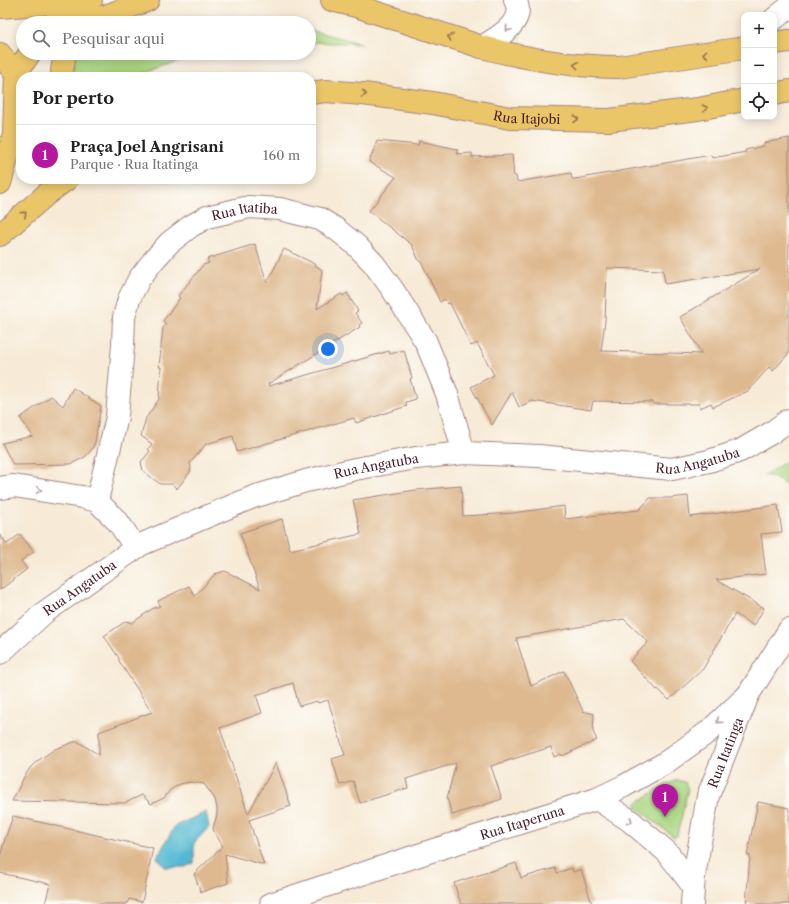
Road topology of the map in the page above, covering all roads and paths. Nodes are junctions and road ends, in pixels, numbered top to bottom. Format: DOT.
graph roads {
  1 [pos="87,0"];
  2 [pos="148,0"];
  3 [pos="332,0"];
  4 [pos="515,0"];
  5 [pos="11,4"];
  6 [pos="789,7"];
  7 [pos="61,16"];
  8 [pos="106,16"];
  9 [pos="777,17"];
  10 [pos="789,41"];
  11 [pos="777,43"];
  12 [pos="741,47"];
  13 [pos="482,48"];
  14 [pos="0,54"];
  15 [pos="26,60"];
  16 [pos="64,60"];
  17 [pos="20,72"];
  18 [pos="62,72"];
  19 [pos="16,74"];
  20 [pos="316,91"];
  21 [pos="789,91"];
  22 [pos="777,93"];
  23 [pos="741,101"];
  24 [pos="16,105"];
  25 [pos="0,183"];
  26 [pos="49,186"];
  27 [pos="0,235"];
  28 [pos="789,420"];
  29 [pos="464,453"];
  30 [pos="0,488"];
  31 [pos="97,501"];
  32 [pos="136,548"];
  33 [pos="789,630"];
  34 [pos="0,653"];
  35 [pos="748,695"];
  36 [pos="597,799"];
  37 [pos="693,895"];
  38 [pos="271,904"];
  1 -- 5 [label="main road"];
  1 -- 7 [label="main road"];
  2 -- 8 [label="main road"];
  13 -- 3 [label="main road, one-way"];
  4 -- 13 [label="street, one-way"];
  6 -- 9 [label="street"];
  10 -- 11 [label="main road"];
  12 -- 13 [label="main road, one-way"];
  14 -- 19 [label="main road"];
  15 -- 17 [label="main road"];
  16 -- 18 [label="main road"];
  20 -- 23 [label="main road, Rua Itajobi, one-way"];
  21 -- 22 [label="main road"];
  24 -- 25 [label="main road"];
  27 -- 26 [label="main road, one-way"];
  28 -- 29 [label="street, Rua Angatuba"];
  29 -- 31 [label="street, Rua Itatiba"];
  29 -- 32 [label="street, Rua Angatuba"];
  30 -- 31 [label="street, one-way"];
  31 -- 32 [label="street"];
  32 -- 34 [label="street, Rua Angatuba"];
  33 -- 35 [label="street, Rua Itatinga"];
  35 -- 36 [label="street, Rua Itaperuna, one-way"];
  35 -- 37 [label="street, Rua Itatinga"];
  36 -- 37 [label="street, Rua Itatinga, one-way"];
  36 -- 38 [label="street, Rua Itaperuna"];
}
